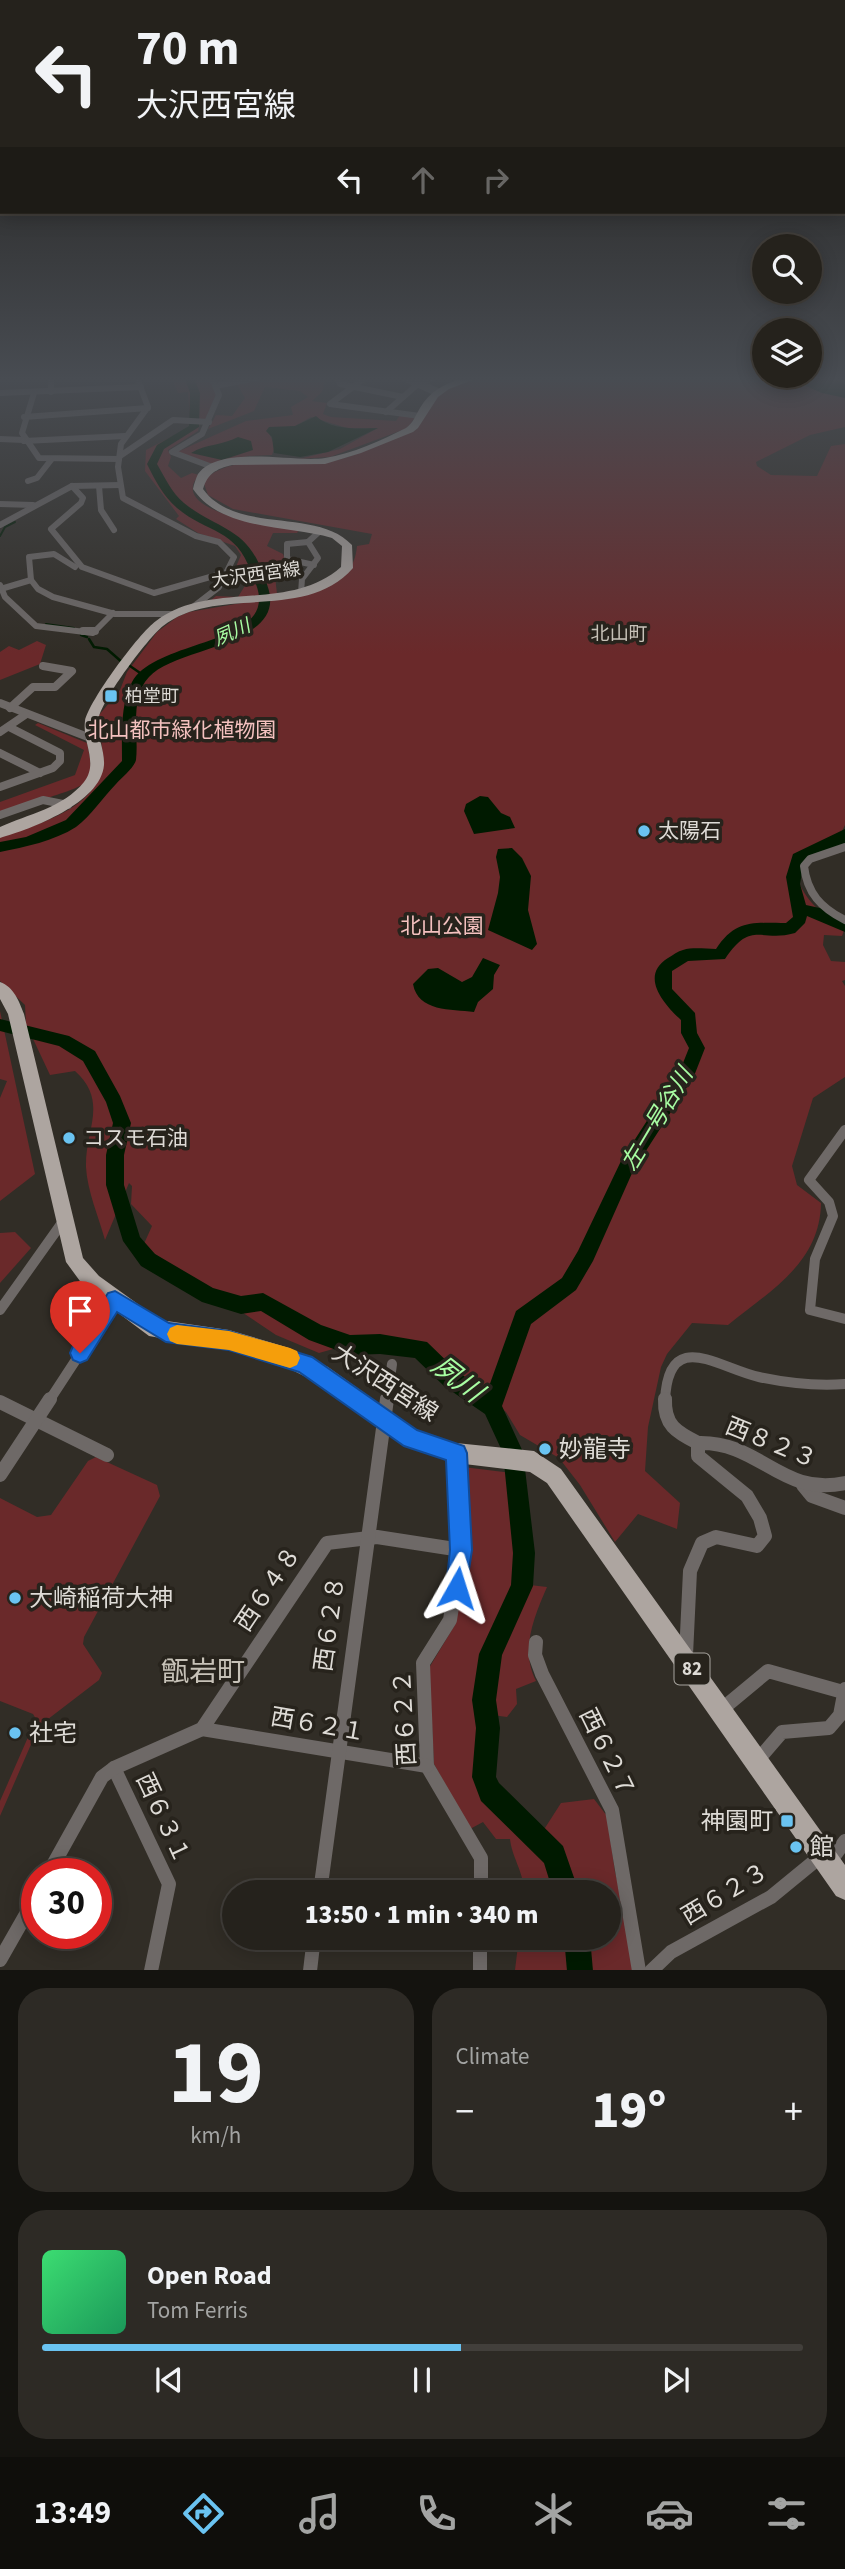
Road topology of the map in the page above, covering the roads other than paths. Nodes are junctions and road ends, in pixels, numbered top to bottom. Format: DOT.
graph roads {
  1 [pos="43,470"];
  2 [pos="120,470"];
  3 [pos="213,470"];
  4 [pos="28,481"];
  5 [pos="120,485"];
  6 [pos="72,486"];
  7 [pos="99,486"];
  8 [pos="0,504"];
  9 [pos="34,505"];
  10 [pos="3,523"];
  11 [pos="114,530"];
  12 [pos="320,531"];
  13 [pos="308,541"];
  14 [pos="314,565"];
  15 [pos="82,568"];
  16 [pos="226,576"];
  17 [pos="31,580"];
  18 [pos="2,586"];
  19 [pos="301,593"];
  20 [pos="193,607"];
  21 [pos="113,613"];
  22 [pos="174,614"];
  23 [pos="43,666"];
  24 [pos="0,703"];
  25 [pos="10,708"];
  26 [pos="25,715"];
  27 [pos="4,729"];
  28 [pos="93,739"];
  29 [pos="0,753"];
  30 [pos="40,773"];
  31 [pos="0,786"];
  32 [pos="68,805"];
  33 [pos="0,815"];
  34 [pos="0,833"];
  35 [pos="845,847"];
  36 [pos="845,920"];
  37 [pos="0,988"];
  38 [pos="845,1130"];
  39 [pos="64,1220"];
  40 [pos="115,1300"];
  41 [pos="0,1310"];
  42 [pos="845,1319"];
  43 [pos="392,1364"];
  44 [pos="845,1384"];
  45 [pos="0,1402"];
  46 [pos="36,1420"];
  47 [pos="383,1420"];
  48 [pos="698,1443"];
  49 [pos="456,1453"];
  50 [pos="107,1455"];
  51 [pos="0,1475"];
  52 [pos="845,1483"];
  53 [pos="803,1485"];
  54 [pos="845,1507"];
  55 [pos="367,1536"];
  56 [pos="461,1550"];
  57 [pos="536,1642"];
  58 [pos="685,1659"];
  59 [pos="844,1691"];
  60 [pos="721,1710"];
  61 [pos="202,1729"];
  62 [pos="337,1752"];
  63 [pos="757,1762"];
  64 [pos="427,1766"];
  65 [pos="114,1768"];
  66 [pos="845,1841"];
  67 [pos="57,1858"];
  68 [pos="825,1859"];
  69 [pos="321,1880"];
  70 [pos="481,1880"];
  71 [pos="845,1887"];
  72 [pos="21,1923"];
  73 [pos="312,1950"];
  74 [pos="480,1950"];
  75 [pos="0,1960"];
  76 [pos="151,1970"];
  77 [pos="310,1970"];
  78 [pos="480,1970"];
  79 [pos="639,1970"];
  80 [pos="651,1970"];
  1 -- 4 [label="street"];
  2 -- 5 [label="street"];
  3 -- 12 [label="main road, 大沢西宮線"];
  5 -- 7 [label="street"];
  5 -- 16 [label="street"];
  6 -- 7 [label="street"];
  6 -- 9 [label="street"];
  6 -- 15 [label="street"];
  7 -- 11 [label="street"];
  8 -- 9 [label="street"];
  9 -- 10 [label="street"];
  12 -- 13 [label="street"];
  12 -- 19 [label="main road, 大沢西宮線"];
  13 -- 14 [label="street"];
  13 -- 14 [label="street"];
  14 -- 19 [label="street"];
  15 -- 16 [label="street"];
  15 -- 17 [label="street"];
  16 -- 20 [label="street"];
  17 -- 18 [label="street"];
  17 -- 21 [label="street"];
  18 -- 21 [label="street"];
  19 -- 20 [label="main road, 大沢西宮線"];
  20 -- 22 [label="main road, 大沢西宮線"];
  21 -- 22 [label="street"];
  22 -- 28 [label="main road, 大沢西宮線"];
  23 -- 25 [label="street"];
  24 -- 25 [label="street"];
  25 -- 26 [label="street"];
  26 -- 27 [label="street"];
  26 -- 28 [label="street"];
  27 -- 30 [label="street"];
  28 -- 32 [label="main road, 大沢西宮線"];
  29 -- 30 [label="street"];
  30 -- 31 [label="street"];
  32 -- 33 [label="street"];
  32 -- 34 [label="main road, 大沢西宮線"];
  35 -- 36 [label="street"];
  37 -- 39 [label="main road, 大沢西宮線 / 82"];
  38 -- 42 [label="street"];
  39 -- 40 [label="main road, 大沢西宮線 / 82"];
  39 -- 41 [label="street"];
  40 -- 46 [label="street"];
  40 -- 47 [label="main road, 大沢西宮線 / 82"];
  43 -- 47 [label="street, 西６２８"];
  44 -- 48 [label="street"];
  45 -- 46 [label="street"];
  46 -- 50 [label="street"];
  46 -- 51 [label="street"];
  47 -- 49 [label="main road, 大沢西宮線 / 82"];
  47 -- 55 [label="street, 西６２８"];
  48 -- 53 [label="street, 西８２３"];
  48 -- 58 [label="street, 西８２３"];
  49 -- 56 [label="street, 西６２２"];
  49 -- 58 [label="main road, 大沢西宮線 / 82"];
  52 -- 53 [label="street, 西８２３"];
  53 -- 54 [label="street"];
  55 -- 56 [label="street, 西６４８"];
  55 -- 61 [label="street, 西６４８"];
  55 -- 62 [label="street, 西６２８"];
  56 -- 64 [label="street, 西６２２"];
  57 -- 79 [label="street, 西６２７"];
  58 -- 60 [label="main road, 大沢西宮線 / 82"];
  59 -- 60 [label="street"];
  59 -- 63 [label="street"];
  60 -- 63 [label="main road, 大沢西宮線 / 82"];
  61 -- 62 [label="street, 西６２１"];
  61 -- 65 [label="street"];
  62 -- 64 [label="street, 西６２１"];
  62 -- 69 [label="street, 西６２８"];
  63 -- 68 [label="main road, 大沢西宮線 / 82"];
  64 -- 70 [label="street, 西６２２"];
  65 -- 67 [label="street"];
  65 -- 76 [label="street, 西６３１"];
  66 -- 68 [label="street, 西６２３"];
  68 -- 71 [label="main road, 大沢西宮線 / 82"];
  68 -- 80 [label="street, 西６２３"];
  72 -- 75 [label="street"];
  73 -- 77 [label="street"];
  74 -- 78 [label="street"];
}
